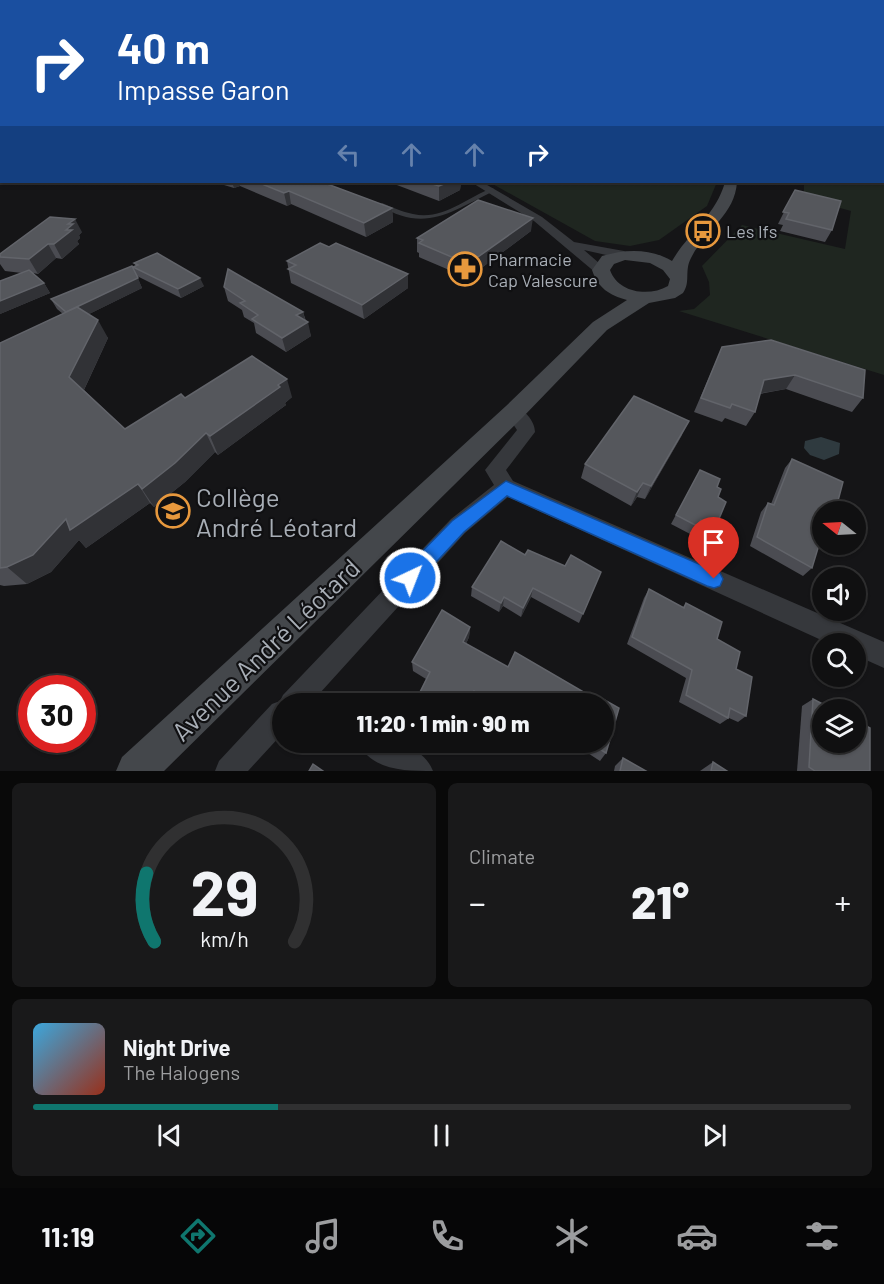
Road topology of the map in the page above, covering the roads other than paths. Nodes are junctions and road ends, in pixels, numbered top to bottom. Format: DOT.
graph roads {
  1 [pos="478,183"];
  2 [pos="731,183"];
  3 [pos="492,190"];
  4 [pos="378,204"];
  5 [pos="696,237"];
  6 [pos="572,244"];
  7 [pos="632,256"];
  8 [pos="601,270"];
  9 [pos="677,273"];
  10 [pos="612,287"];
  11 [pos="645,297"];
  12 [pos="600,326"];
  13 [pos="514,412"];
  14 [pos="506,487"];
  15 [pos="884,655"];
  16 [pos="306,693"];
  17 [pos="272,728"];
  18 [pos="389,753"];
  19 [pos="136,771"];
  20 [pos="229,771"];
  21 [pos="418,771"];
  1 -- 3 [label="street"];
  2 -- 5 [label="main road"];
  3 -- 4 [label="lane"];
  3 -- 6 [label="street"];
  5 -- 7 [label="main road"];
  5 -- 9 [label="main road"];
  6 -- 7 [label="street"];
  6 -- 8 [label="street"];
  7 -- 8 [label="main road"];
  7 -- 9 [label="main road"];
  8 -- 10 [label="main road"];
  9 -- 11 [label="main road"];
  10 -- 11 [label="main road"];
  10 -- 12 [label="main road, Avenue André Léotard"];
  11 -- 12 [label="main road, Avenue André Léotard"];
  12 -- 13 [label="main road, Avenue André Léotard"];
  13 -- 14 [label="street"];
  13 -- 19 [label="main road, Avenue André Léotard"];
  14 -- 15 [label="street"];
  14 -- 16 [label="street"];
  17 -- 20 [label="street"];
  18 -- 21 [label="street"];
}
